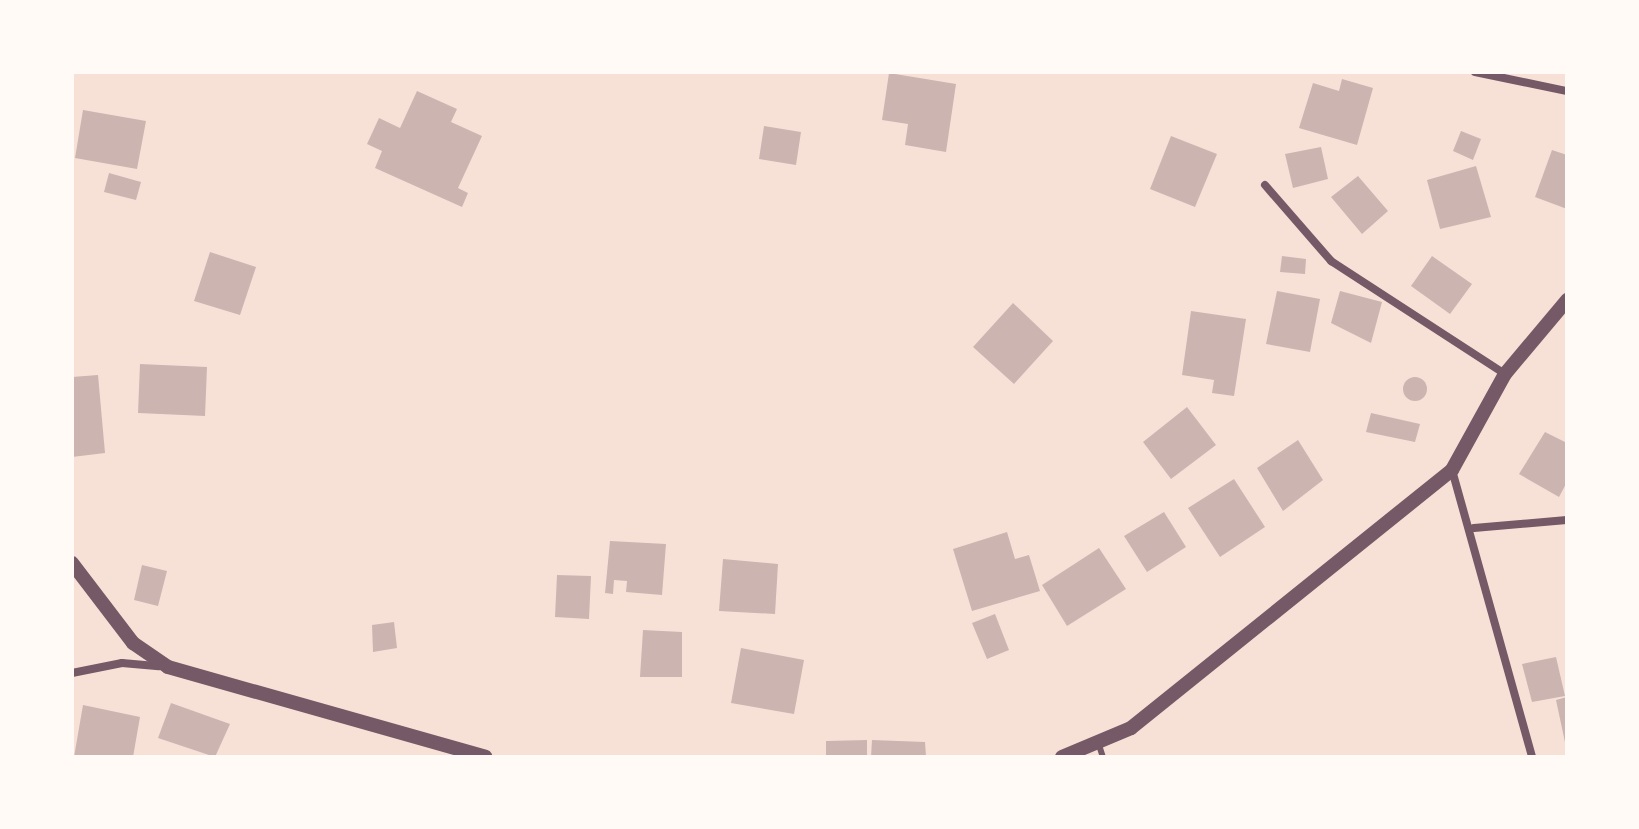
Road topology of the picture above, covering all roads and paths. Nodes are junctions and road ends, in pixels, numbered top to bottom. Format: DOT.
graph roads {
  1 [pos="1475,72"];
  2 [pos="1567,91"];
  3 [pos="1265,185"];
  4 [pos="1567,300"];
  5 [pos="1505,374"];
  6 [pos="1452,470"];
  7 [pos="1567,520"];
  8 [pos="1474,528"];
  9 [pos="72,563"];
  10 [pos="168,667"];
  11 [pos="72,673"];
  12 [pos="1098,742"];
  13 [pos="486,757"];
  14 [pos="1062,757"];
  15 [pos="1103,757"];
  16 [pos="1532,757"];
  1 -- 2 [label="street"];
  3 -- 5 [label="street"];
  4 -- 5 [label="street"];
  5 -- 6 [label="street"];
  6 -- 8 [label="street"];
  6 -- 12 [label="street"];
  7 -- 8 [label="street"];
  8 -- 16 [label="street"];
  9 -- 10 [label="street"];
  10 -- 11 [label="street"];
  10 -- 13 [label="street"];
  12 -- 14 [label="street"];
  12 -- 15 [label="lane"];
}
